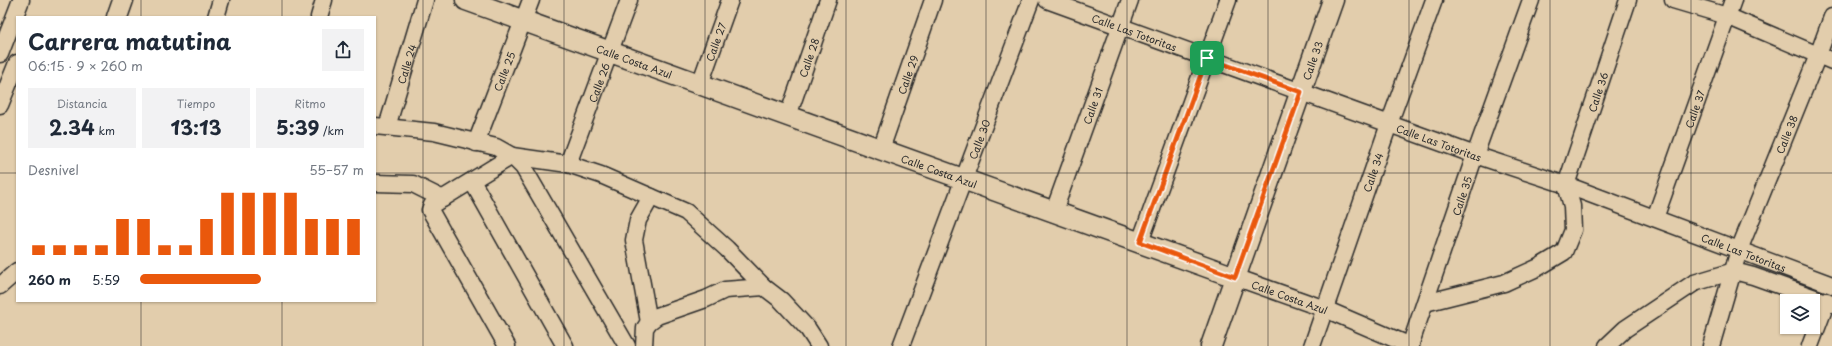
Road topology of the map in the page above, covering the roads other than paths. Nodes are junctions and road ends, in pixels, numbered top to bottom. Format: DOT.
graph roads {
  1 [pos="21,0"];
  2 [pos="123,0"];
  3 [pos="221,0"];
  4 [pos="324,0"];
  5 [pos="425,0"];
  6 [pos="466,0"];
  7 [pos="530,0"];
  8 [pos="629,0"];
  9 [pos="730,0"];
  10 [pos="828,0"];
  11 [pos="933,0"];
  12 [pos="1031,0"];
  13 [pos="1047,0"];
  14 [pos="1130,0"];
  15 [pos="1228,0"];
  16 [pos="1333,0"];
  17 [pos="1434,0"];
  18 [pos="1531,0"];
  19 [pos="1628,0"];
  20 [pos="1673,0"];
  21 [pos="1733,0"];
  22 [pos="117,16"];
  23 [pos="216,16"];
  24 [pos="319,16"];
  25 [pos="1727,16"];
  26 [pos="1832,17"];
  27 [pos="524,21"];
  28 [pos="1120,26"];
  29 [pos="610,52"];
  30 [pos="0,56"];
  31 [pos="1207,58"];
  32 [pos="1825,58"];
  33 [pos="16,63"];
  34 [pos="16,65"];
  35 [pos="700,84"];
  36 [pos="1301,92"];
  37 [pos="0,105"];
  38 [pos="788,116"];
  39 [pos="1389,124"];
  40 [pos="381,127"];
  41 [pos="476,142"];
  42 [pos="882,149"];
  43 [pos="1475,155"];
  44 [pos="512,156"];
  45 [pos="568,164"];
  46 [pos="965,179"];
  47 [pos="472,181"];
  48 [pos="376,183"];
  49 [pos="1566,184"];
  50 [pos="651,197"];
  51 [pos="443,199"];
  52 [pos="1054,211"];
  53 [pos="1654,218"];
  54 [pos="1140,242"];
  55 [pos="1739,250"];
  56 [pos="16,272"];
  57 [pos="1734,272"];
  58 [pos="1235,277"];
  59 [pos="1832,283"];
  60 [pos="0,286"];
  61 [pos="764,287"];
  62 [pos="1830,302"];
  63 [pos="1425,303"];
  64 [pos="1325,309"];
  65 [pos="649,322"];
  66 [pos="507,346"];
  67 [pos="565,346"];
  68 [pos="627,346"];
  69 [pos="644,346"];
  70 [pos="819,346"];
  71 [pos="901,346"];
  72 [pos="1211,346"];
  73 [pos="1312,346"];
  74 [pos="1410,346"];
  75 [pos="1607,346"];
  76 [pos="1711,346"];
  77 [pos="1810,346"];
  1 -- 30 [label="street"];
  2 -- 22 [label="street"];
  3 -- 23 [label="street"];
  4 -- 24 [label="street"];
  5 -- 40 [label="street, Calle 24"];
  6 -- 27 [label="street, Calle Costa Azul"];
  7 -- 27 [label="street, Calle 25"];
  8 -- 29 [label="street, Calle 26"];
  9 -- 35 [label="street, Calle 27"];
  10 -- 38 [label="street, Calle 28"];
  11 -- 42 [label="street, Calle 29"];
  12 -- 46 [label="street, Calle 30"];
  13 -- 28 [label="street, Calle Las Totoritas"];
  14 -- 28 [label="street, Calle 31"];
  15 -- 31 [label="street"];
  16 -- 36 [label="street, Calle 33"];
  17 -- 39 [label="street, Calle 34"];
  18 -- 43 [label="street, Calle 35"];
  19 -- 49 [label="street, Calle 36"];
  20 -- 25 [label="street"];
  21 -- 25 [label="street, Calle 37"];
  25 -- 32 [label="street"];
  25 -- 53 [label="street, Calle 37"];
  26 -- 32 [label="street, Calle 38"];
  27 -- 29 [label="street, Calle Costa Azul"];
  27 -- 41 [label="street, Calle 25"];
  28 -- 31 [label="street, Calle Las Totoritas"];
  28 -- 52 [label="street, Calle 31"];
  29 -- 35 [label="street, Calle Costa Azul"];
  29 -- 45 [label="street, Calle 26"];
  30 -- 33 [label="street"];
  31 -- 36 [label="street, Calle Las Totoritas"];
  31 -- 54 [label="street"];
  32 -- 55 [label="street, Calle 38"];
  34 -- 37 [label="street"];
  35 -- 38 [label="street, Calle Costa Azul"];
  36 -- 39 [label="street, Calle Las Totoritas"];
  36 -- 58 [label="street, Calle 33"];
  38 -- 42 [label="street, Calle Costa Azul"];
  39 -- 43 [label="street, Calle Las Totoritas"];
  39 -- 64 [label="street, Calle 34"];
  40 -- 41 [label="street"];
  41 -- 44 [label="street"];
  42 -- 46 [label="street, Calle Costa Azul"];
  43 -- 49 [label="street, Calle Las Totoritas"];
  43 -- 63 [label="street, Calle 35"];
  44 -- 45 [label="street"];
  44 -- 47 [label="street"];
  44 -- 68 [label="street"];
  45 -- 50 [label="street"];
  46 -- 52 [label="street, Calle Costa Azul"];
  46 -- 71 [label="street, Calle 30"];
  47 -- 51 [label="street"];
  47 -- 67 [label="street"];
  48 -- 51 [label="street"];
  49 -- 53 [label="street, Calle Las Totoritas"];
  49 -- 63 [label="street"];
  50 -- 61 [label="street"];
  50 -- 65 [label="street"];
  51 -- 66 [label="street"];
  52 -- 54 [label="street, Calle Costa Azul"];
  53 -- 55 [label="street, Calle Las Totoritas"];
  54 -- 58 [label="street, Calle Costa Azul"];
  55 -- 57 [label="street, Calle 38"];
  55 -- 59 [label="street, Calle Las Totoritas"];
  56 -- 60 [label="street"];
  57 -- 62 [label="street"];
  57 -- 75 [label="street"];
  57 -- 76 [label="street, Calle 38"];
  58 -- 64 [label="street, Calle Costa Azul"];
  58 -- 72 [label="street, Calle 33"];
  61 -- 65 [label="street"];
  61 -- 70 [label="street"];
  62 -- 77 [label="street"];
  63 -- 74 [label="street, Calle 35"];
  64 -- 73 [label="street, Calle 34"];
  64 -- 74 [label="street, Calle Costa Azul"];
  65 -- 69 [label="street"];
}
